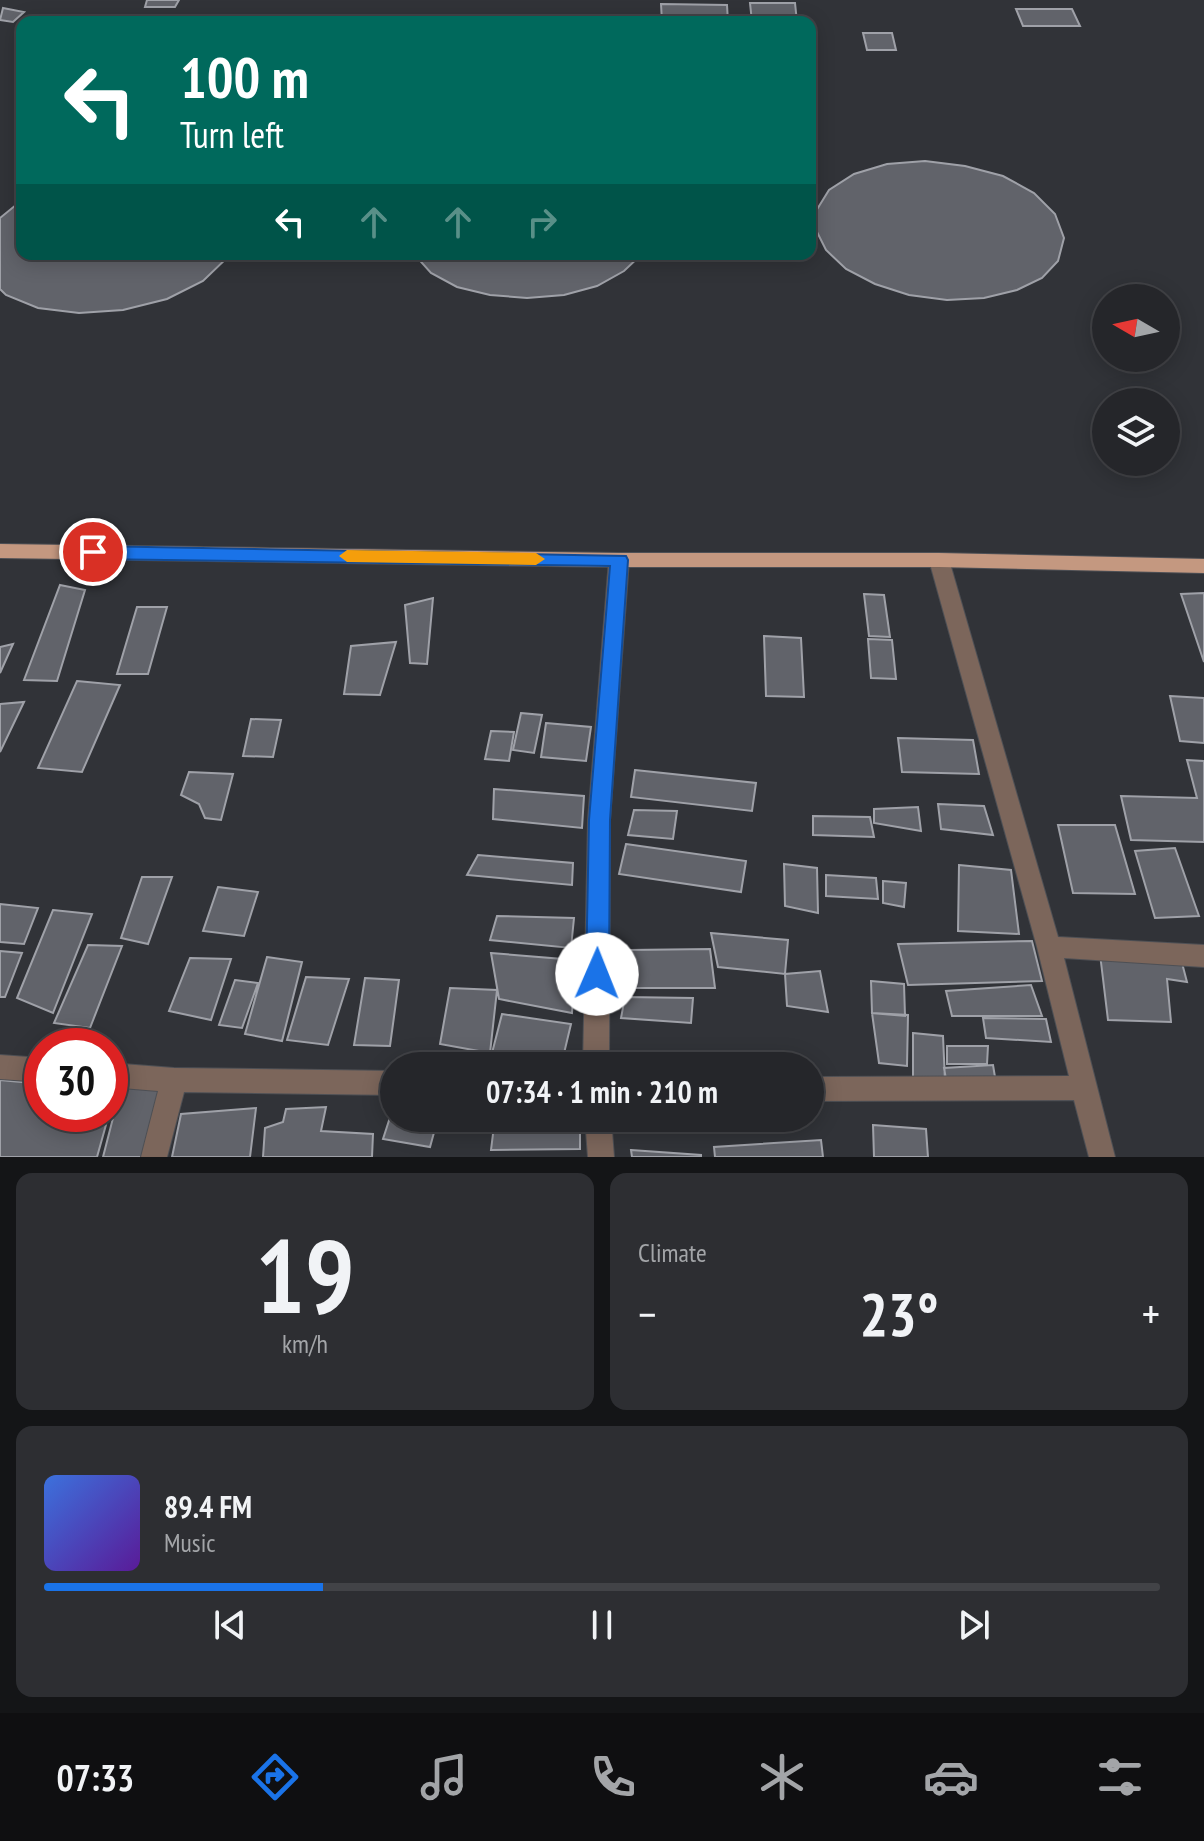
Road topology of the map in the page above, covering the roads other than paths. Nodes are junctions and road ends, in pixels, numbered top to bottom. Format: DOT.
graph roads {
  1 [pos="0,551"];
  2 [pos="619,560"];
  3 [pos="939,560"];
  4 [pos="1204,566"];
  5 [pos="1049,947"];
  6 [pos="1204,956"];
  7 [pos="596,1052"];
  8 [pos="0,1067"];
  9 [pos="24,1069"];
  10 [pos="128,1076"];
  11 [pos="174,1080"];
  12 [pos="380,1083"];
  13 [pos="1082,1088"];
  14 [pos="824,1089"];
  15 [pos="599,1132"];
  16 [pos="154,1157"];
  17 [pos="601,1157"];
  18 [pos="1102,1157"];
  1 -- 2 [label="main road"];
  2 -- 3 [label="main road"];
  2 -- 7 [label="street"];
  3 -- 4 [label="main road"];
  3 -- 5 [label="street"];
  5 -- 6 [label="street"];
  5 -- 13 [label="street"];
  8 -- 9 [label="street"];
  10 -- 11 [label="street"];
  11 -- 12 [label="street"];
  11 -- 16 [label="street"];
  13 -- 14 [label="street"];
  13 -- 18 [label="street"];
  15 -- 17 [label="street"];
}
